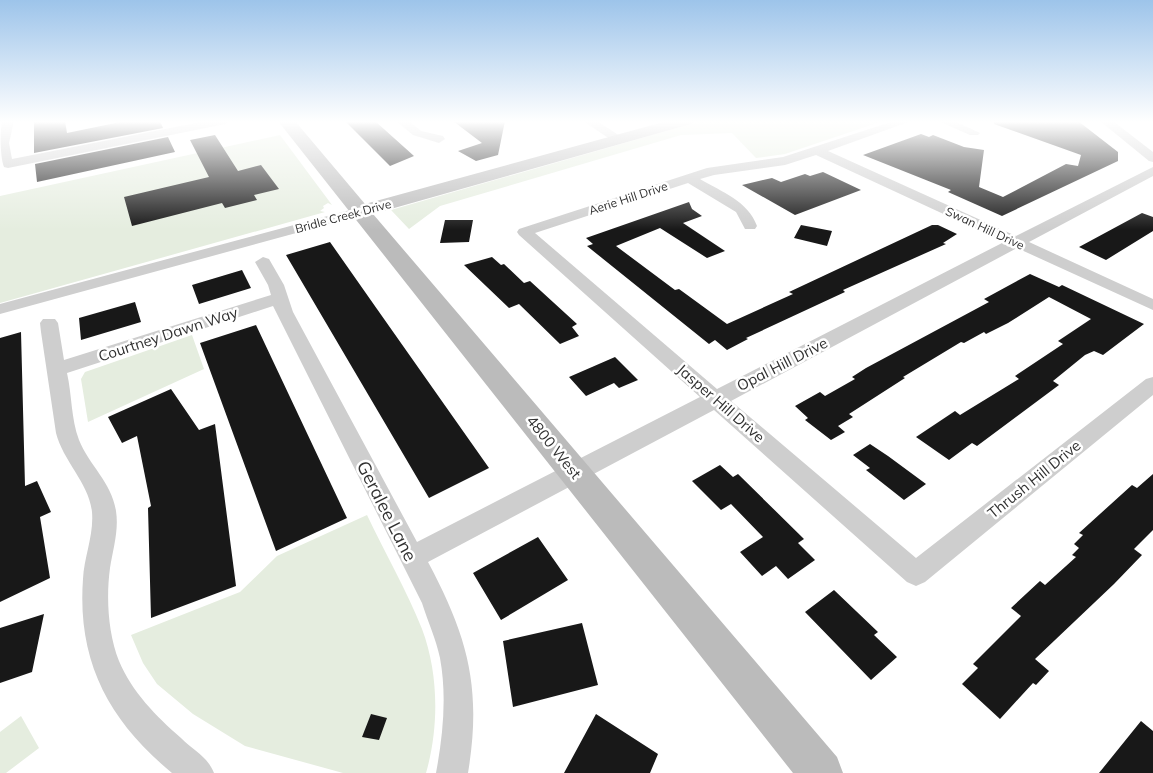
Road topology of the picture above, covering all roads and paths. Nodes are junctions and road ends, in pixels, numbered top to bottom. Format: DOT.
graph roads {
  1 [pos="3,157"];
  2 [pos="43,157"];
  3 [pos="316,157"];
  4 [pos="558,157"];
  5 [pos="798,157"];
  6 [pos="831,157"];
  7 [pos="1153,171"];
  8 [pos="689,178"];
  9 [pos="361,211"];
  10 [pos="750,226"];
  11 [pos="524,232"];
  12 [pos="1017,243"];
  13 [pos="263,262"];
  14 [pos="280,298"];
  15 [pos="1153,305"];
  16 [pos="0,309"];
  17 [pos="49,323"];
  18 [pos="55,370"];
  19 [pos="1153,384"];
  20 [pos="716,398"];
  21 [pos="574,472"];
  22 [pos="411,558"];
  23 [pos="916,574"];
  24 [pos="198,773"];
  25 [pos="452,773"];
  26 [pos="822,773"];
  1 -- 2 [label="street"];
  3 -- 9 [label="main road, 4800 West"];
  4 -- 9 [label="main road, Bridle Creek Drive"];
  5 -- 8 [label="street, Aerie Hill Drive"];
  6 -- 12 [label="street, Swan Hill Drive"];
  7 -- 12 [label="street, Opal Hill Drive"];
  8 -- 10 [label="street"];
  8 -- 11 [label="street, Aerie Hill Drive"];
  9 -- 16 [label="street, Bridle Creek Drive"];
  9 -- 21 [label="main road, 4800 West"];
  11 -- 20 [label="street, Jasper Hill Drive"];
  12 -- 15 [label="street, Swan Hill Drive"];
  12 -- 20 [label="street, Opal Hill Drive"];
  13 -- 14 [label="street, Geralee Lane"];
  14 -- 18 [label="street, Courtney Dawn Way"];
  14 -- 22 [label="street, Geralee Lane"];
  17 -- 18 [label="street"];
  18 -- 24 [label="street"];
  19 -- 23 [label="street, Thrush Hill Drive"];
  20 -- 21 [label="street, Opal Hill Drive"];
  20 -- 23 [label="street, Jasper Hill Drive"];
  21 -- 22 [label="street, Opal Hill Drive"];
  21 -- 26 [label="main road, 4800 West"];
  22 -- 25 [label="street, Geralee Lane"];
}
